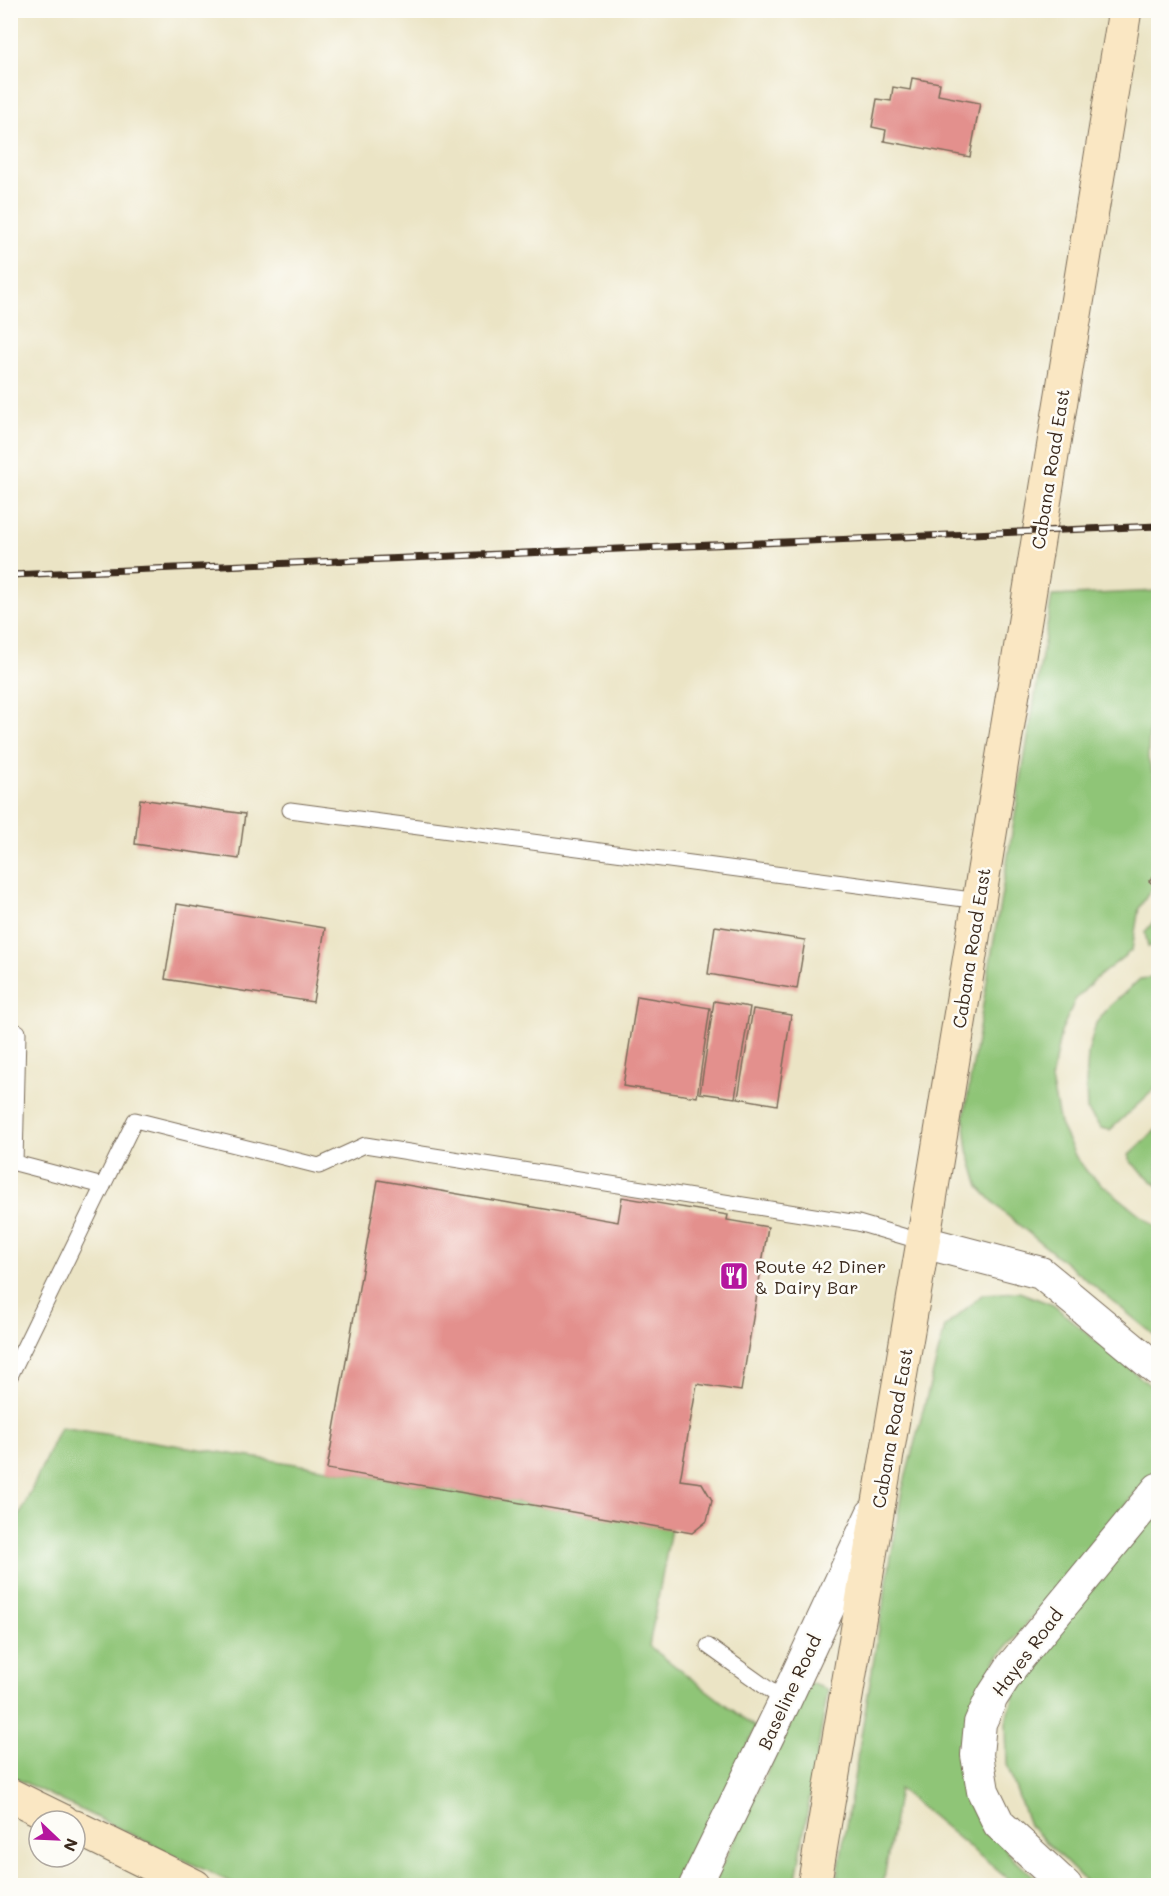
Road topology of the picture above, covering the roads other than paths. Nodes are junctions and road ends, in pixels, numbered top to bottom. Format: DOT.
graph roads {
  1 [pos="1125,10"];
  2 [pos="290,810"];
  3 [pos="979,901"];
  4 [pos="18,1032"];
  5 [pos="103,1186"];
  6 [pos="923,1242"];
  7 [pos="1158,1370"];
  8 [pos="10,1376"];
  9 [pos="1158,1489"];
  10 [pos="880,1497"];
  11 [pos="708,1646"];
  12 [pos="785,1701"];
  13 [pos="10,1796"];
  14 [pos="38,1809"];
  15 [pos="87,1833"];
  16 [pos="195,1886"];
  17 [pos="695,1886"];
  18 [pos="814,1886"];
  19 [pos="1066,1886"];
  1 -- 3 [label="main road, Cabana Road East"];
  2 -- 3 [label="lane"];
  3 -- 6 [label="main road, Cabana Road East"];
  4 -- 5 [label="lane"];
  5 -- 6 [label="lane"];
  5 -- 8 [label="lane"];
  6 -- 7 [label="street"];
  6 -- 10 [label="main road, Cabana Road East"];
  9 -- 19 [label="street, Hayes Road"];
  10 -- 12 [label="street, Baseline Road"];
  10 -- 18 [label="main road, Cabana Road East"];
  11 -- 12 [label="lane"];
  12 -- 17 [label="street, Baseline Road"];
  13 -- 14 [label="main road"];
  15 -- 16 [label="main road"];
}
